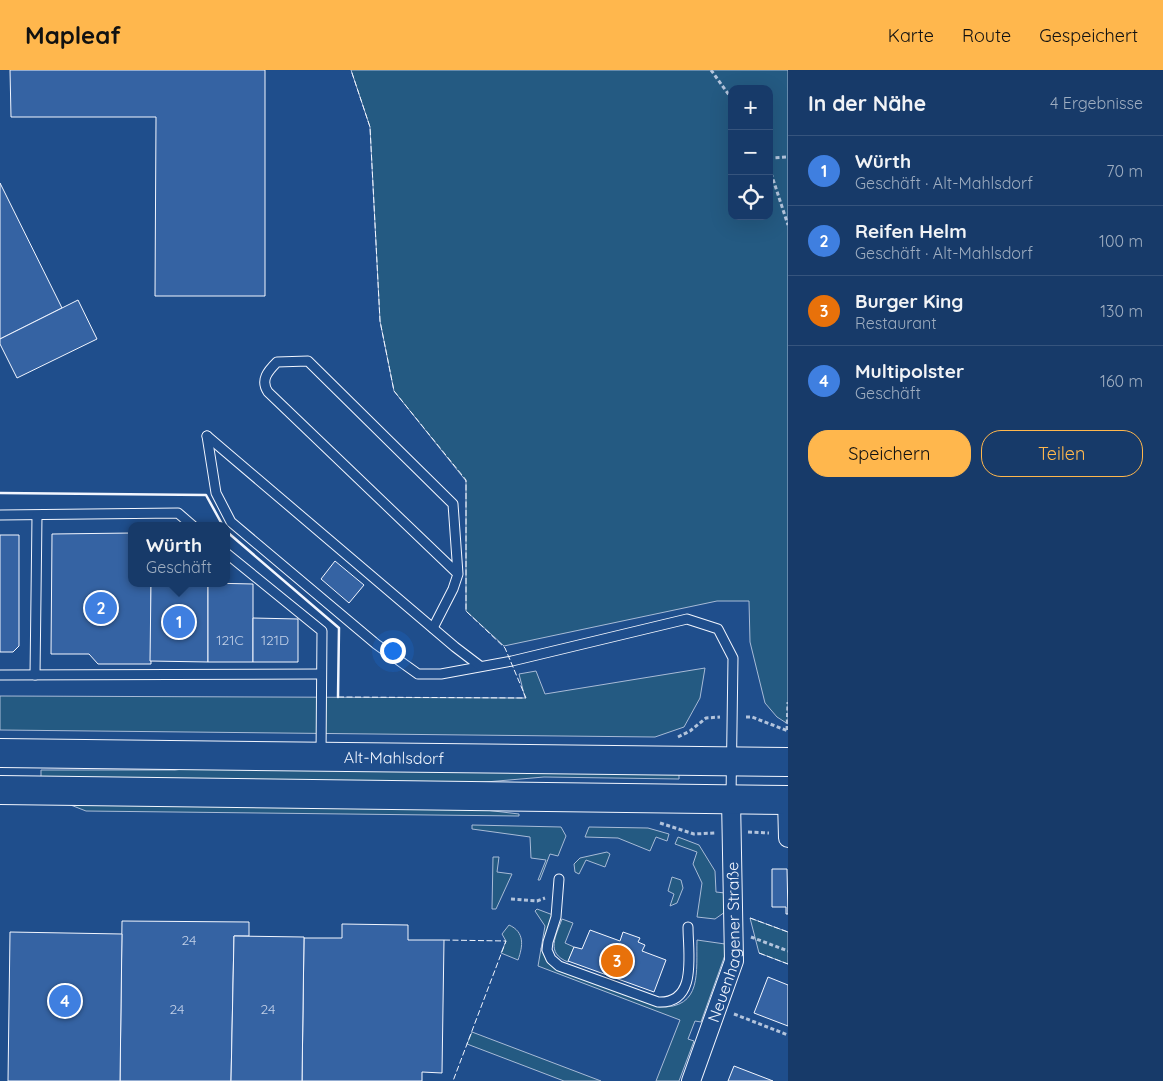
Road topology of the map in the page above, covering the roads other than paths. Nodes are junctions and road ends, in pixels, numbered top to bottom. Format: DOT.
graph roads {
  1 [pos="0,515"];
  2 [pos="38,516"];
  3 [pos="188,522"];
  4 [pos="230,556"];
  5 [pos="458,574"];
  6 [pos="433,628"];
  7 [pos="480,666"];
  8 [pos="321,674"];
  9 [pos="0,675"];
  10 [pos="35,675"];
  11 [pos="0,753"];
  12 [pos="321,757"];
  13 [pos="731,761"];
  14 [pos="788,762"];
  15 [pos="0,790"];
  16 [pos="731,799"];
  17 [pos="788,800"];
  18 [pos="788,839"];
  19 [pos="559,878"];
  20 [pos="688,927"];
  21 [pos="692,1081"];
  1 -- 2 [label="lane"];
  2 -- 3 [label="lane"];
  2 -- 10 [label="lane"];
  4 -- 8 [label="lane"];
  5 -- 5 [label="lane"];
  5 -- 6 [label="lane"];
  6 -- 7 [label="lane"];
  6 -- 7 [label="lane"];
  7 -- 13 [label="lane"];
  8 -- 10 [label="lane"];
  8 -- 12 [label="lane"];
  9 -- 10 [label="lane"];
  11 -- 12 [label="main road, Alt-Mahlsdorf"];
  12 -- 13 [label="main road, Alt-Mahlsdorf"];
  13 -- 14 [label="main road, Alt-Mahlsdorf"];
  13 -- 16 [label="lane"];
  15 -- 16 [label="main road"];
  16 -- 17 [label="main road"];
  16 -- 21 [label="street, Neuenhagener Straße"];
  17 -- 18 [label="street"];
  19 -- 20 [label="lane"];
}
